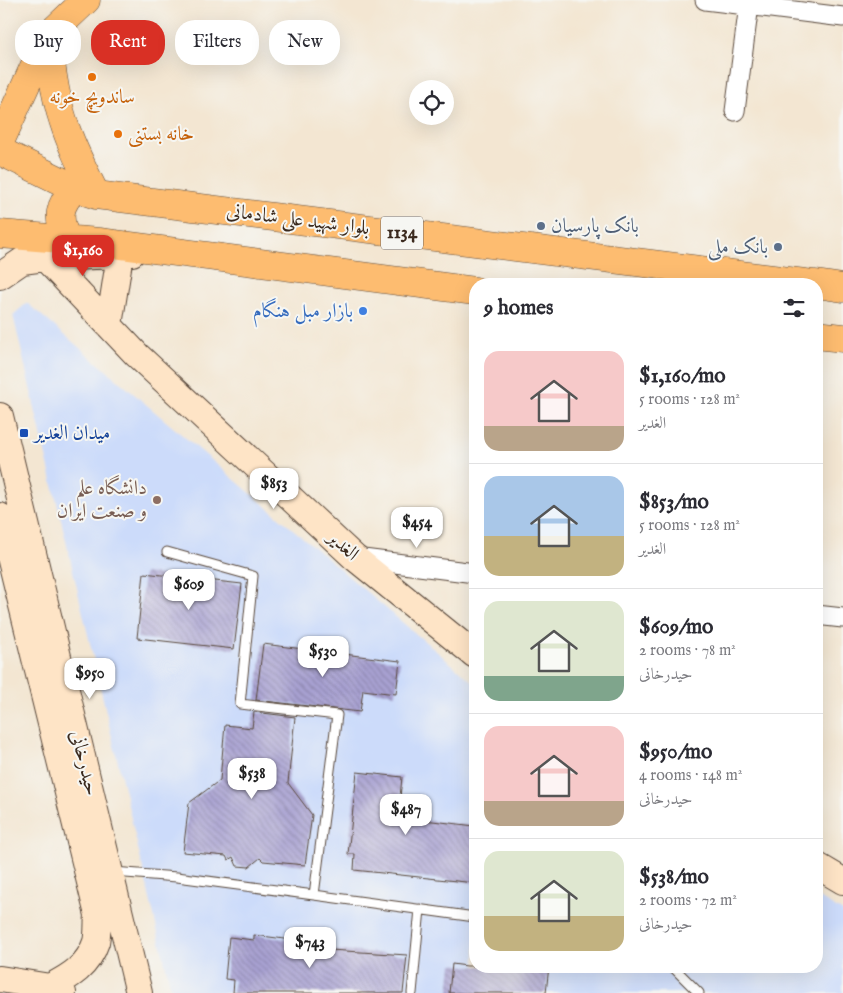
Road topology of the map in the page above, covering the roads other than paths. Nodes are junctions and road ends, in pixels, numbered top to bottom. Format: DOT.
graph roads {
  1 [pos="86,0"];
  2 [pos="705,0"];
  3 [pos="749,5"];
  4 [pos="843,17"];
  5 [pos="65,20"];
  6 [pos="35,65"];
  7 [pos="52,65"];
  8 [pos="735,111"];
  9 [pos="0,142"];
  10 [pos="0,151"];
  11 [pos="86,191"];
  12 [pos="0,234"];
  13 [pos="67,240"];
  14 [pos="154,249"];
  15 [pos="120,255"];
  16 [pos="45,258"];
  17 [pos="0,276"];
  18 [pos="765,278"];
  19 [pos="823,285"];
  20 [pos="843,288"];
  21 [pos="469,290"];
  22 [pos="109,325"];
  23 [pos="823,336"];
  24 [pos="843,338"];
  25 [pos="0,416"];
  26 [pos="0,516"];
  27 [pos="167,552"];
  28 [pos="356,558"];
  29 [pos="469,572"];
  30 [pos="823,616"];
  31 [pos="843,618"];
  32 [pos="469,650"];
  33 [pos="823,865"];
  34 [pos="843,866"];
  35 [pos="823,868"];
  36 [pos="110,872"];
  37 [pos="843,881"];
  38 [pos="314,894"];
  39 [pos="420,909"];
  40 [pos="469,917"];
  41 [pos="679,973"];
  42 [pos="0,980"];
  43 [pos="56,990"];
  44 [pos="139,993"];
  45 [pos="412,993"];
  46 [pos="699,993"];
  1 -- 5 [label="main road"];
  2 -- 3 [label="street"];
  3 -- 4 [label="street"];
  3 -- 8 [label="street"];
  6 -- 9 [label="main road"];
  7 -- 11 [label="main road"];
  10 -- 11 [label="main road, بلوار شهید علی شادمانی / 1134"];
  11 -- 13 [label="main road"];
  11 -- 18 [label="main road, بلوار شهید علی شادمانی / 1134"];
  12 -- 13 [label="main road, 1134"];
  13 -- 14 [label="main road, 1134"];
  14 -- 15 [label="main road"];
  14 -- 21 [label="main road, 1134"];
  15 -- 16 [label="main road"];
  15 -- 22 [label="main road"];
  16 -- 17 [label="main road"];
  16 -- 22 [label="main road, الغدیر"];
  19 -- 20 [label="main road"];
  22 -- 28 [label="main road, الغدیر"];
  23 -- 24 [label="main road"];
  25 -- 36 [label="main road, حیدرخانی"];
  26 -- 43 [label="main road, حیدرخانی"];
  27 -- 38 [label="lane"];
  28 -- 29 [label="street"];
  28 -- 32 [label="main road, الغدیر"];
  30 -- 31 [label="street"];
  33 -- 34 [label="street"];
  35 -- 37 [label="main road"];
  36 -- 38 [label="lane"];
  36 -- 44 [label="main road, حیدرخانی"];
  38 -- 39 [label="lane"];
  39 -- 40 [label="lane"];
  39 -- 45 [label="lane"];
  41 -- 46 [label="lane"];
  42 -- 43 [label="main road"];
}
